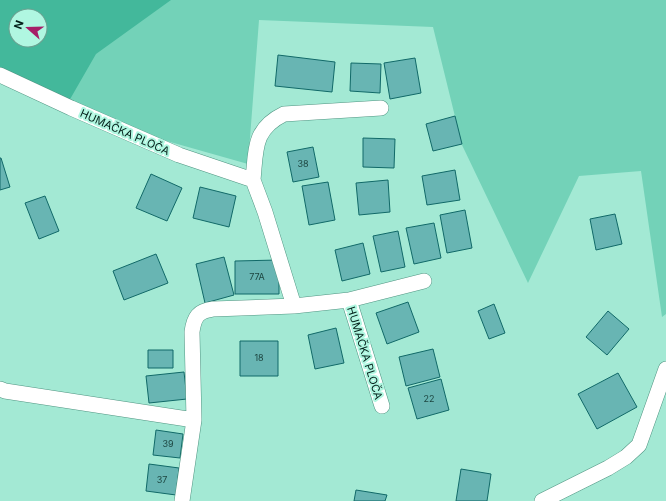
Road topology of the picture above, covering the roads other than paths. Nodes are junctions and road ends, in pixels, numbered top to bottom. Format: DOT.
graph roads {
  1 [pos="0,75"];
  2 [pos="381,108"];
  3 [pos="253,180"];
  4 [pos="424,281"];
  5 [pos="349,300"];
  6 [pos="294,306"];
  7 [pos="665,378"];
  8 [pos="0,389"];
  9 [pos="382,406"];
  10 [pos="194,420"];
  11 [pos="182,501"];
  12 [pos="542,501"];
  1 -- 3 [label="street, HUMAČKA PLOČA"];
  2 -- 3 [label="street"];
  3 -- 6 [label="street"];
  4 -- 5 [label="street, HUMAČKA PLOČA"];
  5 -- 6 [label="street, HUMAČKA PLOČA"];
  5 -- 9 [label="street, HUMAČKA PLOČA"];
  6 -- 10 [label="street, HUMAČKA PLOČA"];
  7 -- 12 [label="street"];
  8 -- 10 [label="street"];
  10 -- 11 [label="street, HUMAČKA PLOČA"];
}
